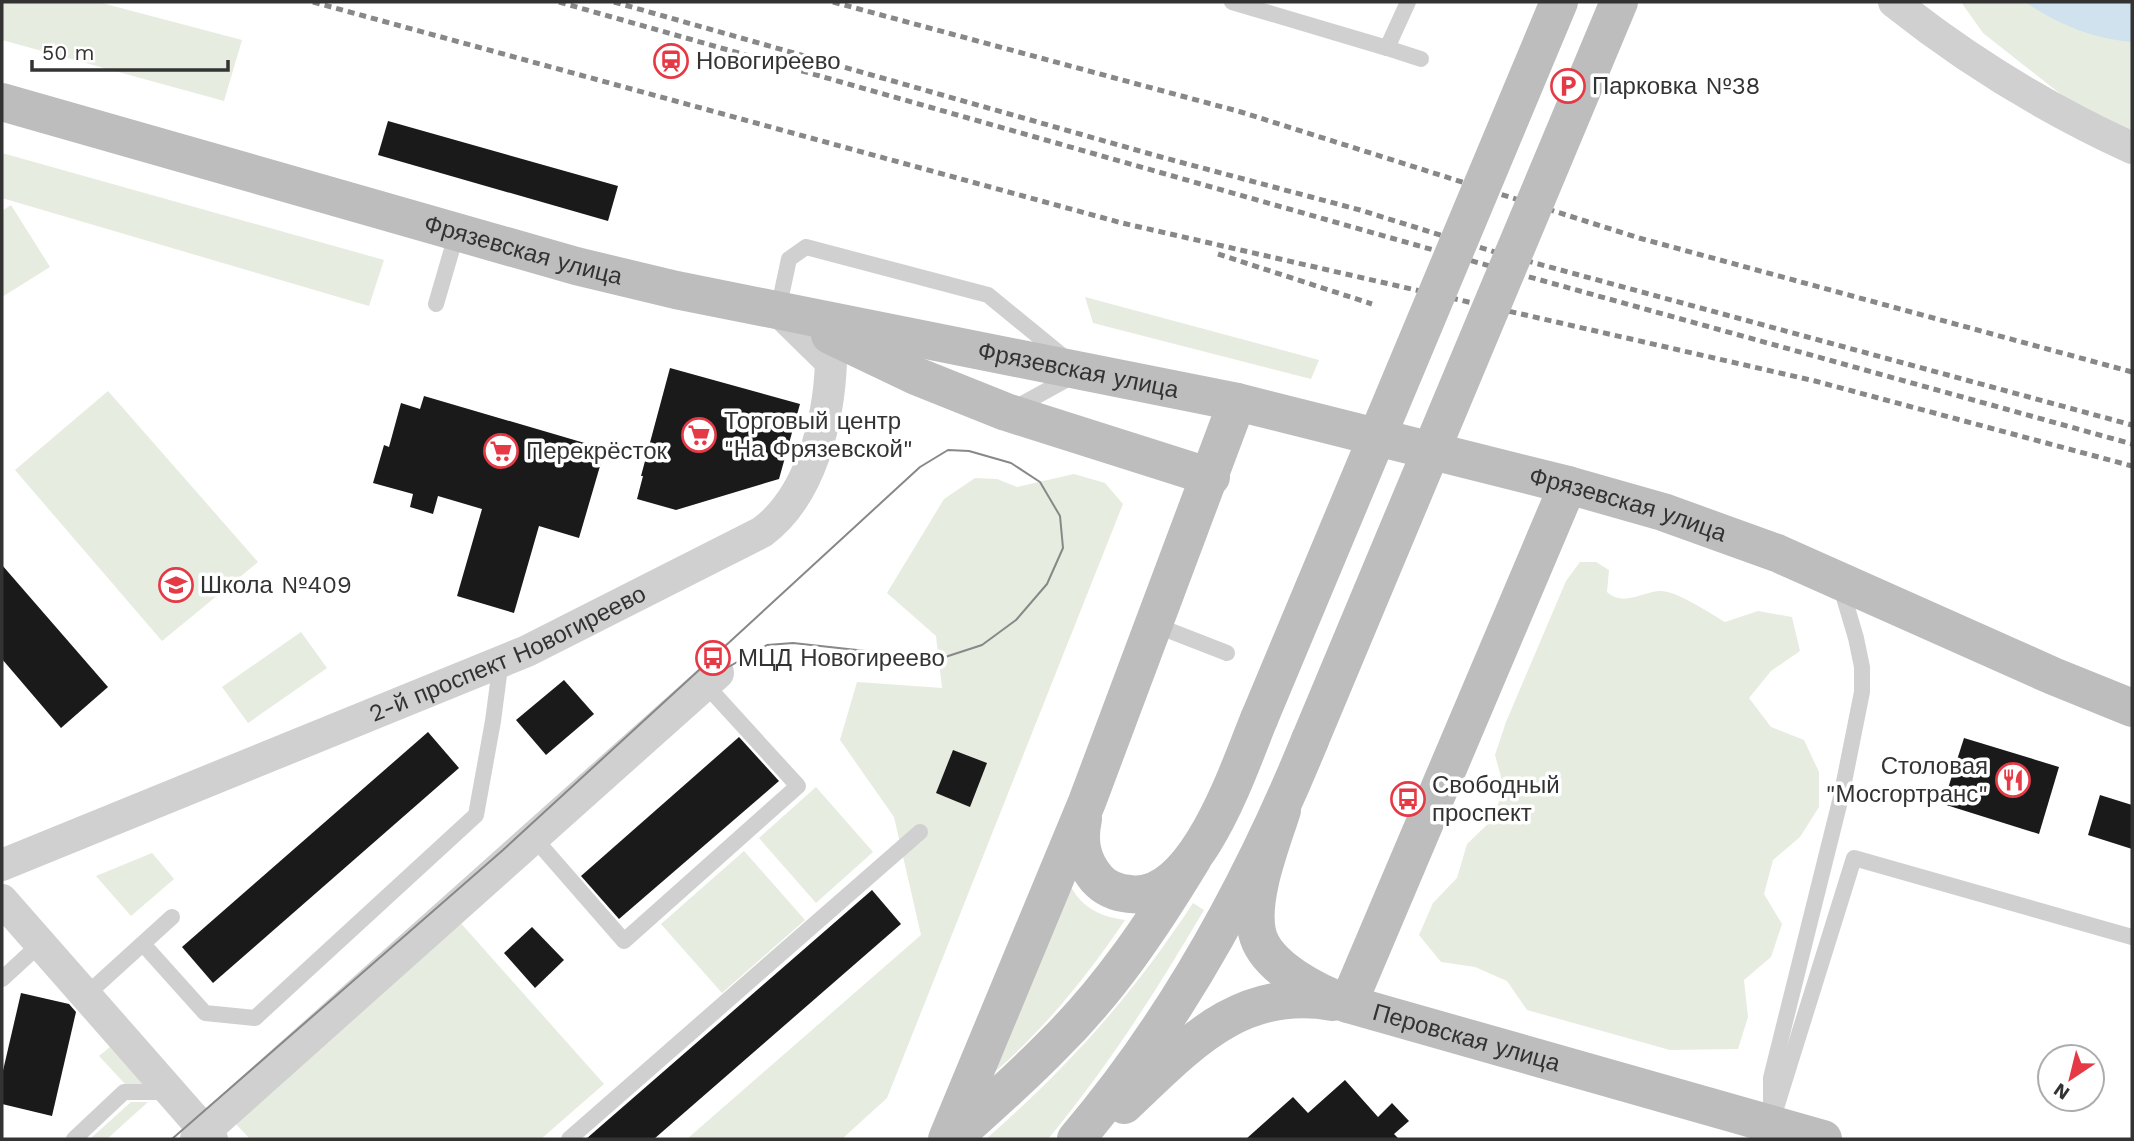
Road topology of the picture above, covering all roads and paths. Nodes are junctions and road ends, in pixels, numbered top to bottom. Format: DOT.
graph roads {
  1 [pos="1232,2"];
  2 [pos="1408,2"];
  3 [pos="1559,2"];
  4 [pos="1619,2"];
  5 [pos="1894,2"];
  6 [pos="1387,48"];
  7 [pos="1421,59"];
  8 [pos="2,102"];
  9 [pos="2132,148"];
  10 [pos="457,232"];
  11 [pos="436,304"];
  12 [pos="778,310"];
  13 [pos="1081,372"];
  14 [pos="1237,402"];
  15 [pos="1006,412"];
  16 [pos="1210,477"];
  17 [pos="1568,485"];
  18 [pos="1838,578"];
  19 [pos="1155,625"];
  20 [pos="1227,653"];
  21 [pos="501,660"];
  22 [pos="712,678"];
  23 [pos="2132,708"];
  24 [pos="1087,802"];
  25 [pos="1282,810"];
  26 [pos="920,832"];
  27 [pos="535,839"];
  28 [pos="1192,860"];
  29 [pos="2,865"];
  30 [pos="2,900"];
  31 [pos="172,917"];
  32 [pos="2132,937"];
  33 [pos="40,944"];
  34 [pos="143,944"];
  35 [pos="2,979"];
  36 [pos="85,996"];
  37 [pos="1349,1004"];
  38 [pos="170,1092"];
  39 [pos="1771,1125"];
  40 [pos="204,1137"];
  41 [pos="74,1139"];
  42 [pos="569,1139"];
  43 [pos="950,1139"];
  44 [pos="1076,1139"];
  45 [pos="1088,1139"];
  46 [pos="1823,1139"];
  1 -- 6 [label="lane"];
  2 -- 6 [label="lane"];
  3 -- 28 [label="main road, bridge"];
  4 -- 25 [label="main road, bridge"];
  5 -- 9 [label="street"];
  6 -- 7 [label="lane"];
  8 -- 10 [label="main road, Фрязевская улица"];
  10 -- 11 [label="lane"];
  10 -- 12 [label="main road, Фрязевская улица"];
  12 -- 13 [label="main road, Фрязевская улица"];
  12 -- 13 [label="lane"];
  12 -- 15 [label="main road"];
  12 -- 21 [label="street, 2-й проспект Новогиреево"];
  13 -- 14 [label="main road, Фрязевская улица"];
  13 -- 15 [label="lane"];
  14 -- 16 [label="main road"];
  14 -- 17 [label="main road, Фрязевская улица"];
  15 -- 16 [label="main road"];
  16 -- 19 [label="main road"];
  17 -- 18 [label="main road, Фрязевская улица"];
  17 -- 37 [label="main road"];
  18 -- 23 [label="main road, Фрязевская улица"];
  18 -- 39 [label="lane"];
  19 -- 20 [label="lane"];
  19 -- 24 [label="main road"];
  21 -- 29 [label="street, 2-й проспект Новогиреево"];
  21 -- 34 [label="lane"];
  22 -- 27 [label="street"];
  22 -- 27 [label="lane"];
  24 -- 28 [label="main road"];
  24 -- 43 [label="main road"];
  25 -- 37 [label="main road, Перовская улица"];
  25 -- 44 [label="main road"];
  26 -- 42 [label="lane"];
  27 -- 40 [label="street"];
  28 -- 43 [label="main road"];
  30 -- 33 [label="street"];
  31 -- 34 [label="lane"];
  32 -- 39 [label="lane"];
  33 -- 35 [label="lane"];
  33 -- 36 [label="street"];
  34 -- 36 [label="lane"];
  36 -- 38 [label="street"];
  37 -- 39 [label="main road, Перовская улица"];
  37 -- 45 [label="main road"];
  38 -- 40 [label="street"];
  38 -- 41 [label="lane"];
  39 -- 46 [label="main road, Перовская улица"];
}
